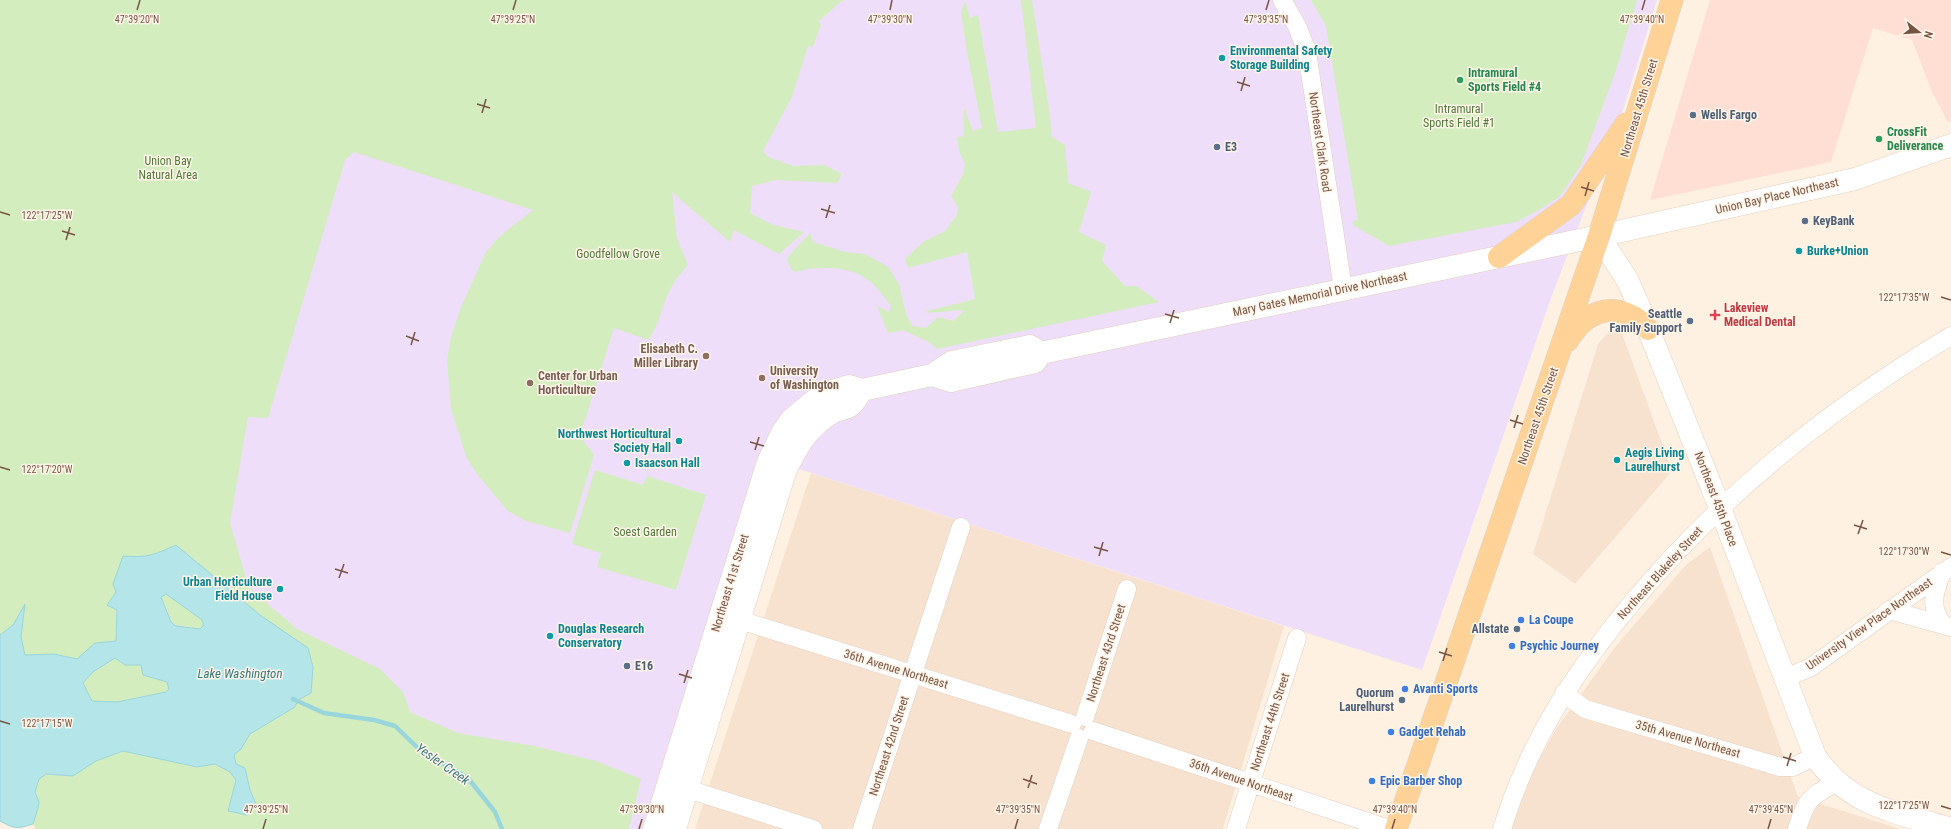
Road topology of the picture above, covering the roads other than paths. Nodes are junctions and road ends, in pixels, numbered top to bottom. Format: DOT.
graph roads {
  1 [pos="1282,0"];
  2 [pos="1672,0"];
  3 [pos="1640,103"];
  4 [pos="1951,145"];
  5 [pos="1599,236"];
  6 [pos="1498,257"];
  7 [pos="1343,290"];
  8 [pos="1648,329"];
  9 [pos="1951,336"];
  10 [pos="1561,348"];
  11 [pos="893,384"];
  12 [pos="1720,508"];
  13 [pos="961,527"];
  14 [pos="1947,569"];
  15 [pos="1127,589"];
  16 [pos="1889,610"];
  17 [pos="730,617"];
  18 [pos="1947,626"];
  19 [pos="1297,638"];
  20 [pos="913,674"];
  21 [pos="1786,678"];
  22 [pos="1564,693"];
  23 [pos="1082,727"];
  24 [pos="1818,761"];
  25 [pos="1836,782"];
  26 [pos="1250,783"];
  27 [pos="678,786"];
  28 [pos="654,829"];
  29 [pos="675,829"];
  30 [pos="813,829"];
  31 [pos="862,829"];
  32 [pos="1048,829"];
  33 [pos="1236,829"];
  34 [pos="1389,829"];
  35 [pos="1396,829"];
  36 [pos="1502,829"];
  37 [pos="1797,829"];
  38 [pos="1951,829"];
  1 -- 7 [label="street, Northeast Clark Road"];
  2 -- 3 [label="main road, Northeast 45th Street"];
  3 -- 5 [label="main road, Northeast 45th Street"];
  3 -- 6 [label="main road"];
  4 -- 5 [label="street, Union Bay Place Northeast"];
  5 -- 6 [label="street, Mary Gates Memorial Drive Northeast"];
  5 -- 8 [label="street, Northeast 45th Place"];
  5 -- 10 [label="main road, Northeast 45th Street"];
  6 -- 7 [label="street, Mary Gates Memorial Drive Northeast"];
  7 -- 11 [label="street, Mary Gates Memorial Drive Northeast"];
  8 -- 10 [label="main road"];
  8 -- 12 [label="street, Northeast 45th Place"];
  9 -- 12 [label="street, Northeast Blakeley Street"];
  10 -- 35 [label="main road, Northeast 45th Street"];
  11 -- 17 [label="street, Northeast 41st Street"];
  12 -- 21 [label="street, Northeast 45th Place"];
  12 -- 22 [label="street, Northeast Blakeley Street"];
  13 -- 20 [label="street, Northeast 42nd Street"];
  14 -- 16 [label="street, University View Place Northeast"];
  14 -- 18 [label="street"];
  15 -- 23 [label="street, Northeast 43rd Street"];
  16 -- 18 [label="street"];
  16 -- 21 [label="street, University View Place Northeast"];
  17 -- 20 [label="street, 36th Avenue Northeast"];
  17 -- 27 [label="street, Northeast 41st Street"];
  19 -- 26 [label="street, Northeast 44th Street"];
  20 -- 23 [label="street, 36th Avenue Northeast"];
  20 -- 31 [label="street, Northeast 42nd Street"];
  21 -- 24 [label="street, Northeast 45th Place"];
  22 -- 24 [label="street, 35th Avenue Northeast"];
  22 -- 36 [label="street, Northeast Blakeley Street"];
  23 -- 26 [label="street, 36th Avenue Northeast"];
  23 -- 32 [label="street, Northeast 43rd Street"];
  24 -- 25 [label="street"];
  25 -- 37 [label="street"];
  25 -- 38 [label="street"];
  26 -- 33 [label="street, Northeast 44th Street"];
  26 -- 34 [label="street, 36th Avenue Northeast"];
  27 -- 28 [label="street, Northeast 41st Street"];
  27 -- 29 [label="street, Northeast 41st Street"];
  27 -- 30 [label="street"];
}
